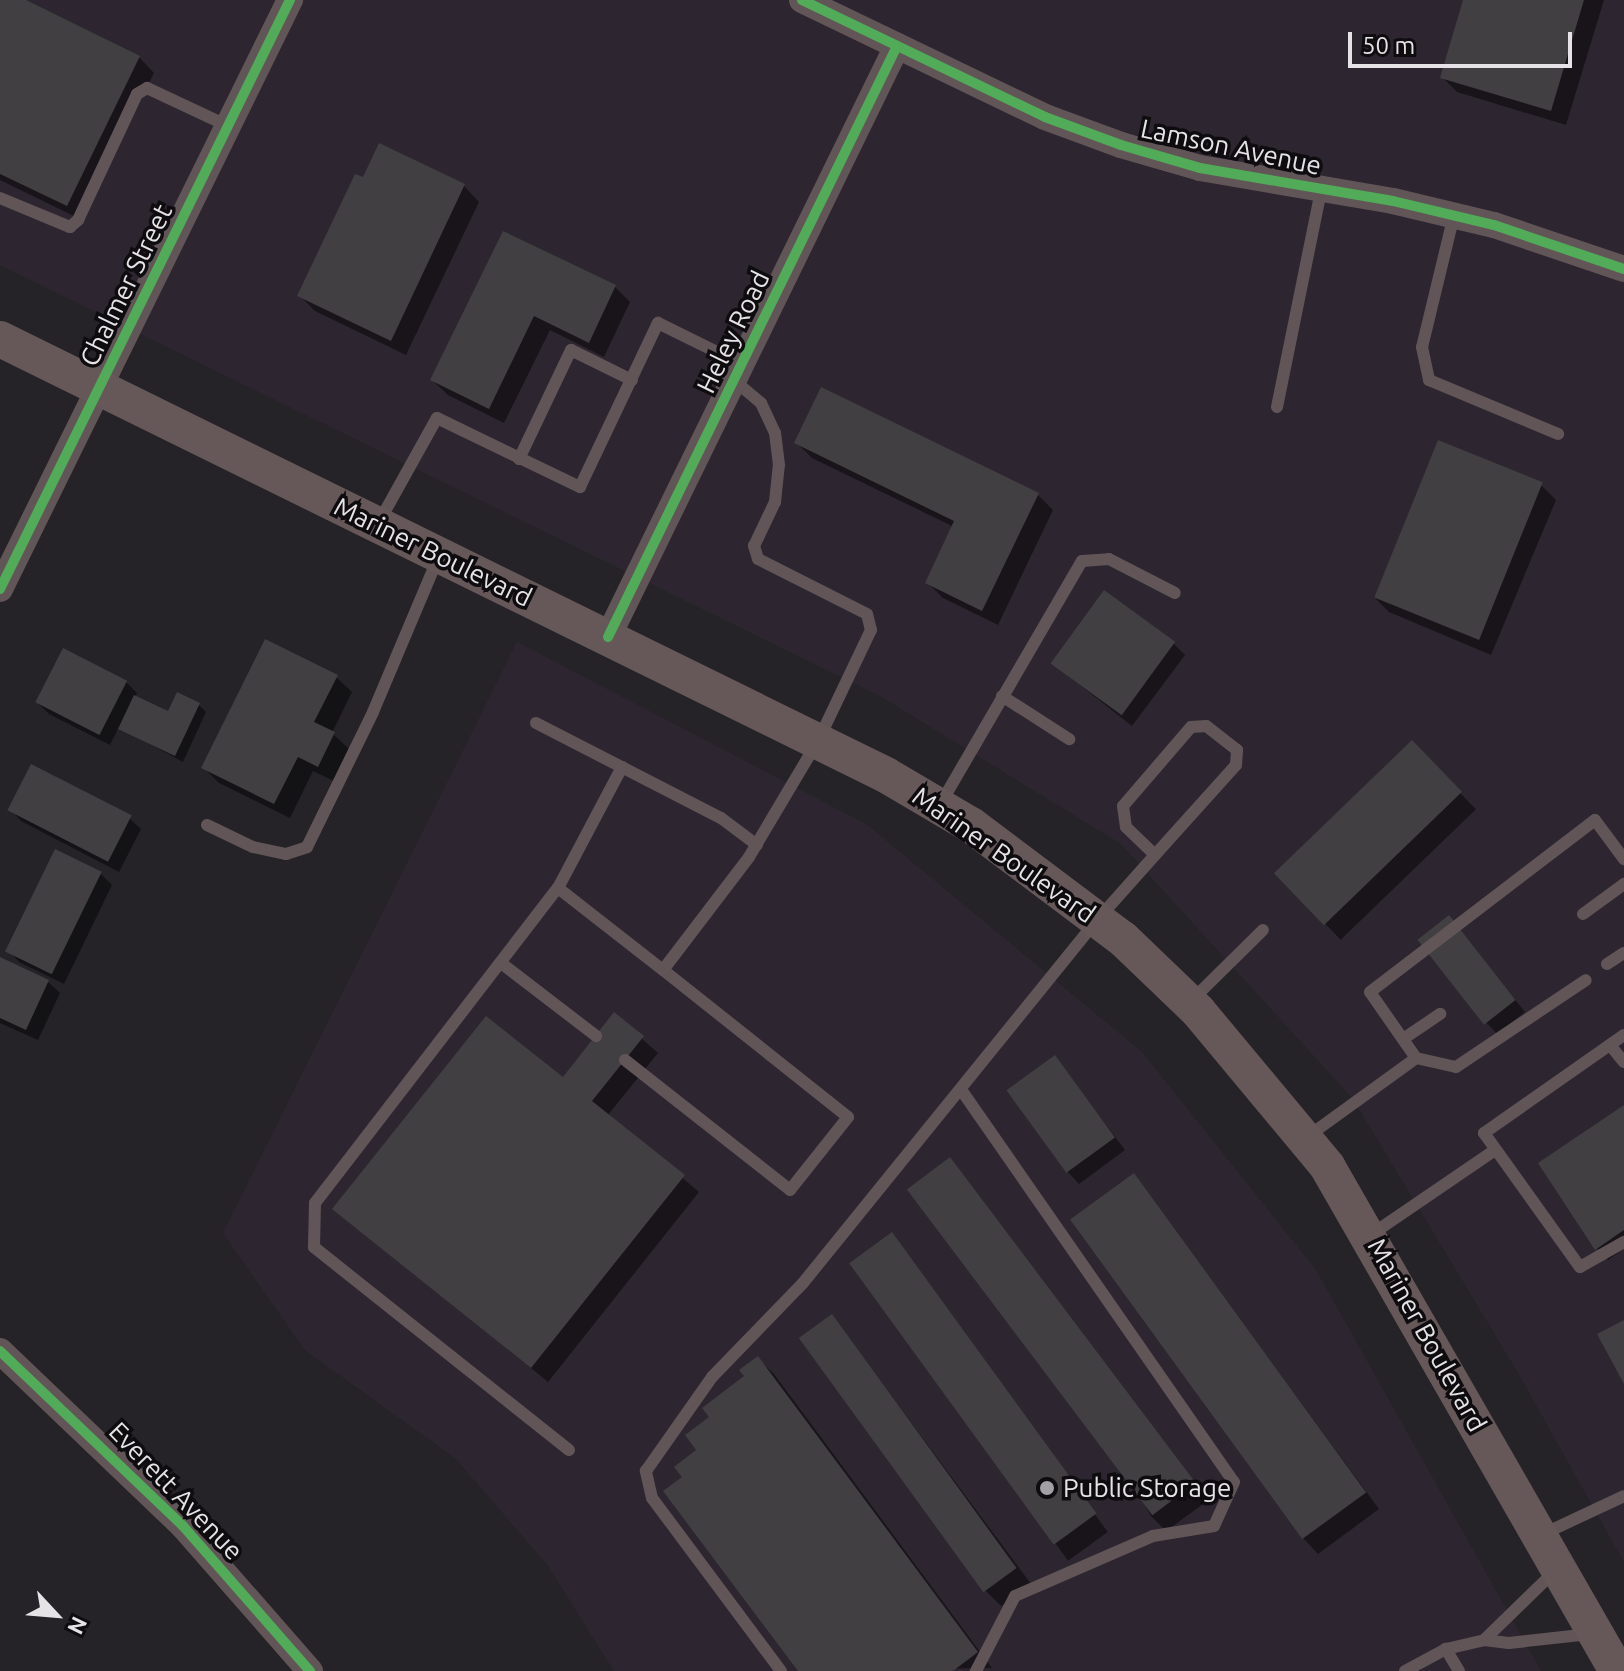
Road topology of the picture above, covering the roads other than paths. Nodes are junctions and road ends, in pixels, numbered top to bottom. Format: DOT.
graph roads {
  1 [pos="290,0"];
  2 [pos="802,0"];
  3 [pos="897,46"];
  4 [pos="228,126"];
  5 [pos="1321,190"];
  6 [pos="0,198"];
  7 [pos="1454,215"];
  8 [pos="1624,269"];
  9 [pos="0,339"];
  10 [pos="738,372"];
  11 [pos="632,380"];
  12 [pos="100,388"];
  13 [pos="1277,407"];
  14 [pos="1558,434"];
  15 [pos="519,459"];
  16 [pos="378,525"];
  17 [pos="439,555"];
  18 [pos="0,589"];
  19 [pos="1175,593"];
  20 [pos="608,637"];
  21 [pos="1002,696"];
  22 [pos="536,723"];
  23 [pos="1069,739"];
  24 [pos="818,741"];
  25 [pos="622,767"];
  26 [pos="940,806"];
  27 [pos="207,825"];
  28 [pos="757,845"];
  29 [pos="1155,855"];
  30 [pos="1624,859"];
  31 [pos="1624,884"];
  32 [pos="558,888"];
  33 [pos="1583,914"];
  34 [pos="1098,919"];
  35 [pos="1263,930"];
  36 [pos="1624,953"];
  37 [pos="501,963"];
  38 [pos="1607,964"];
  39 [pos="663,970"];
  40 [pos="1586,980"];
  41 [pos="1190,1003"];
  42 [pos="1440,1014"];
  43 [pos="1624,1035"];
  44 [pos="596,1036"];
  45 [pos="1403,1039"];
  46 [pos="1610,1045"];
  47 [pos="1416,1058"];
  48 [pos="625,1060"];
  49 [pos="1624,1062"];
  50 [pos="962,1091"];
  51 [pos="1306,1138"];
  52 [pos="1495,1150"];
  53 [pos="1371,1236"];
  54 [pos="1624,1242"];
  55 [pos="0,1351"];
  56 [pos="569,1450"];
  57 [pos="1624,1496"];
  58 [pos="1540,1536"];
  59 [pos="1559,1568"];
  60 [pos="1596,1633"];
  61 [pos="1484,1640"];
  62 [pos="1446,1649"];
  63 [pos="310,1671"];
  64 [pos="781,1671"];
  65 [pos="976,1671"];
  66 [pos="1405,1671"];
  67 [pos="1459,1671"];
  68 [pos="1617,1671"];
  1 -- 4 [label="street, Chalmer Street"];
  2 -- 3 [label="street, Lamson Avenue"];
  3 -- 5 [label="street, Lamson Avenue"];
  3 -- 10 [label="street, Heley Road"];
  4 -- 6 [label="lane"];
  4 -- 12 [label="street, Chalmer Street"];
  5 -- 7 [label="street, Lamson Avenue"];
  5 -- 13 [label="lane"];
  7 -- 8 [label="street, Lamson Avenue"];
  7 -- 14 [label="lane"];
  9 -- 12 [label="main road, Mariner Boulevard"];
  10 -- 11 [label="lane"];
  10 -- 20 [label="street, Heley Road"];
  10 -- 24 [label="lane"];
  11 -- 15 [label="lane"];
  11 -- 15 [label="lane"];
  12 -- 16 [label="main road, Mariner Boulevard"];
  12 -- 18 [label="street, Chalmer Street"];
  15 -- 16 [label="lane"];
  16 -- 17 [label="main road, Mariner Boulevard"];
  17 -- 20 [label="main road, Mariner Boulevard"];
  17 -- 27 [label="lane"];
  19 -- 21 [label="lane"];
  20 -- 24 [label="main road, Mariner Boulevard"];
  21 -- 23 [label="lane"];
  21 -- 26 [label="lane"];
  22 -- 25 [label="lane"];
  24 -- 26 [label="main road, Mariner Boulevard"];
  24 -- 28 [label="lane"];
  25 -- 28 [label="lane"];
  25 -- 32 [label="lane"];
  26 -- 34 [label="main road, Mariner Boulevard"];
  28 -- 39 [label="lane"];
  29 -- 29 [label="lane"];
  29 -- 34 [label="lane"];
  30 -- 45 [label="lane"];
  31 -- 33 [label="lane"];
  32 -- 37 [label="lane"];
  32 -- 39 [label="lane"];
  34 -- 41 [label="main road, Mariner Boulevard"];
  34 -- 50 [label="lane"];
  35 -- 41 [label="lane"];
  36 -- 38 [label="lane"];
  37 -- 44 [label="lane"];
  37 -- 56 [label="lane"];
  39 -- 48 [label="lane"];
  40 -- 47 [label="lane"];
  41 -- 51 [label="main road, Mariner Boulevard"];
  42 -- 45 [label="lane"];
  43 -- 46 [label="lane"];
  45 -- 47 [label="lane"];
  46 -- 49 [label="lane"];
  46 -- 52 [label="lane"];
  47 -- 51 [label="lane"];
  50 -- 64 [label="lane"];
  50 -- 65 [label="lane"];
  51 -- 53 [label="main road, Mariner Boulevard"];
  52 -- 53 [label="lane"];
  52 -- 54 [label="lane"];
  53 -- 58 [label="main road, Mariner Boulevard"];
  55 -- 63 [label="street, Everett Avenue"];
  57 -- 58 [label="lane"];
  58 -- 59 [label="main road, Mariner Boulevard"];
  59 -- 60 [label="main road, Mariner Boulevard"];
  59 -- 61 [label="lane"];
  60 -- 61 [label="lane"];
  60 -- 68 [label="main road, Mariner Boulevard"];
  61 -- 62 [label="lane"];
  62 -- 66 [label="lane"];
  62 -- 67 [label="lane"];
}
